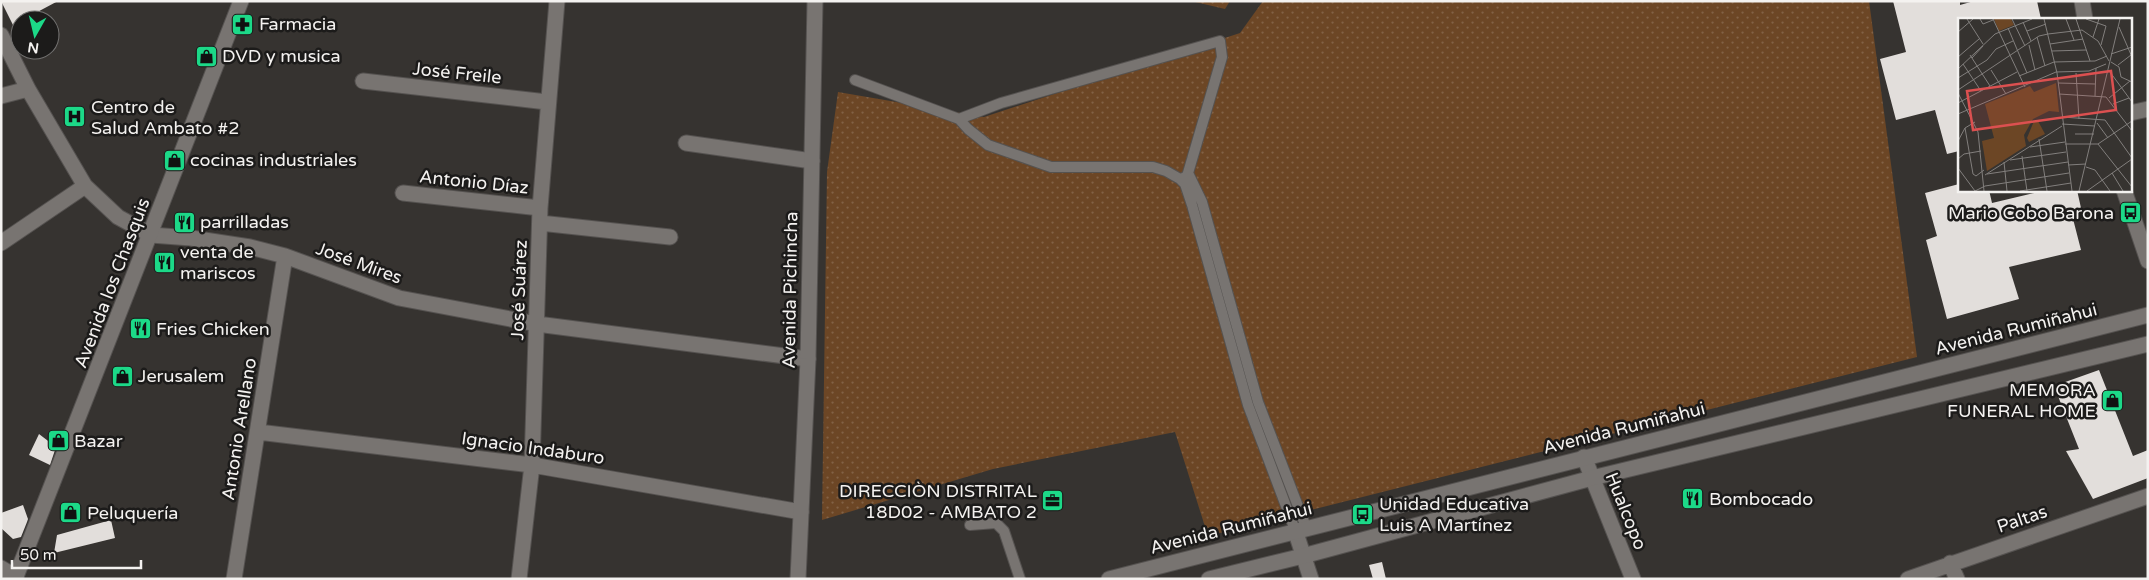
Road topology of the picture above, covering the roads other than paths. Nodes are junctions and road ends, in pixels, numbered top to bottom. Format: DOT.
graph roads {
  1 [pos="240,1"];
  2 [pos="557,1"];
  3 [pos="814,1"];
  4 [pos="2082,1"];
  5 [pos="2086,18"];
  6 [pos="1,36"];
  7 [pos="855,80"];
  8 [pos="363,81"];
  9 [pos="28,89"];
  10 [pos="1,96"];
  11 [pos="548,102"];
  12 [pos="2148,109"];
  13 [pos="2132,113"];
  14 [pos="959,119"];
  15 [pos="686,143"];
  16 [pos="812,161"];
  17 [pos="1184,176"];
  18 [pos="85,186"];
  19 [pos="2124,191"];
  20 [pos="403,193"];
  21 [pos="540,215"];
  22 [pos="151,235"];
  23 [pos="670,237"];
  24 [pos="1,243"];
  25 [pos="284,256"];
  26 [pos="2148,261"];
  27 [pos="2148,315"];
  28 [pos="537,324"];
  29 [pos="2148,344"];
  30 [pos="808,360"];
  31 [pos="258,432"];
  32 [pos="1584,457"];
  33 [pos="532,465"];
  34 [pos="1592,478"];
  35 [pos="2148,496"];
  36 [pos="801,512"];
  37 [pos="970,525"];
  38 [pos="1301,529"];
  39 [pos="1303,556"];
  40 [pos="1950,563"];
  41 [pos="1,568"];
  42 [pos="16,578"];
  43 [pos="234,579"];
  44 [pos="518,579"];
  45 [pos="798,579"];
  46 [pos="1020,579"];
  47 [pos="1109,579"];
  48 [pos="1209,579"];
  49 [pos="1311,579"];
  50 [pos="1634,579"];
  51 [pos="1908,579"];
  52 [pos="1957,579"];
  1 -- 22 [label="street, Avenida los Chasquis"];
  2 -- 11 [label="street, José Suárez"];
  3 -- 16 [label="street, Avenida Pichincha"];
  4 -- 5 [label="street"];
  6 -- 9 [label="street, José Mires"];
  7 -- 14 [label="lane"];
  8 -- 11 [label="street, José Freile"];
  9 -- 10 [label="street"];
  9 -- 18 [label="street, José Mires"];
  11 -- 21 [label="street, José Suárez"];
  12 -- 13 [label="street"];
  14 -- 17 [label="lane"];
  14 -- 17 [label="lane"];
  15 -- 16 [label="street"];
  16 -- 30 [label="street, Avenida Pichincha"];
  17 -- 38 [label="lane"];
  18 -- 22 [label="street, José Mires"];
  18 -- 24 [label="street"];
  19 -- 26 [label="street"];
  20 -- 21 [label="street, Antonio Díaz"];
  21 -- 23 [label="street, Antonio Díaz"];
  21 -- 28 [label="street, José Suárez"];
  22 -- 25 [label="street, José Mires"];
  22 -- 42 [label="street, Avenida los Chasquis"];
  25 -- 28 [label="street, José Mires"];
  25 -- 31 [label="street, Antonio Arellano"];
  27 -- 32 [label="street, Avenida Rumiñahui"];
  28 -- 30 [label="street, José Mires"];
  28 -- 33 [label="street, José Suárez"];
  29 -- 34 [label="street"];
  30 -- 36 [label="street, Avenida Pichincha"];
  31 -- 33 [label="street, Ignacio Indaburo"];
  31 -- 43 [label="street, Antonio Arellano"];
  32 -- 34 [label="street, Hualcopo"];
  32 -- 38 [label="street, Avenida Rumiñahui"];
  33 -- 36 [label="street, Ignacio Indaburo"];
  33 -- 44 [label="street, José Suárez"];
  34 -- 39 [label="street"];
  34 -- 50 [label="street, Hualcopo"];
  35 -- 40 [label="street, Paltas"];
  36 -- 45 [label="street, Avenida Pichincha"];
  37 -- 46 [label="lane"];
  38 -- 39 [label="street"];
  38 -- 47 [label="street, Avenida Rumiñahui"];
  39 -- 48 [label="street"];
  39 -- 49 [label="street"];
  40 -- 51 [label="street, Paltas"];
  40 -- 52 [label="street"];
  41 -- 42 [label="street"];
}
